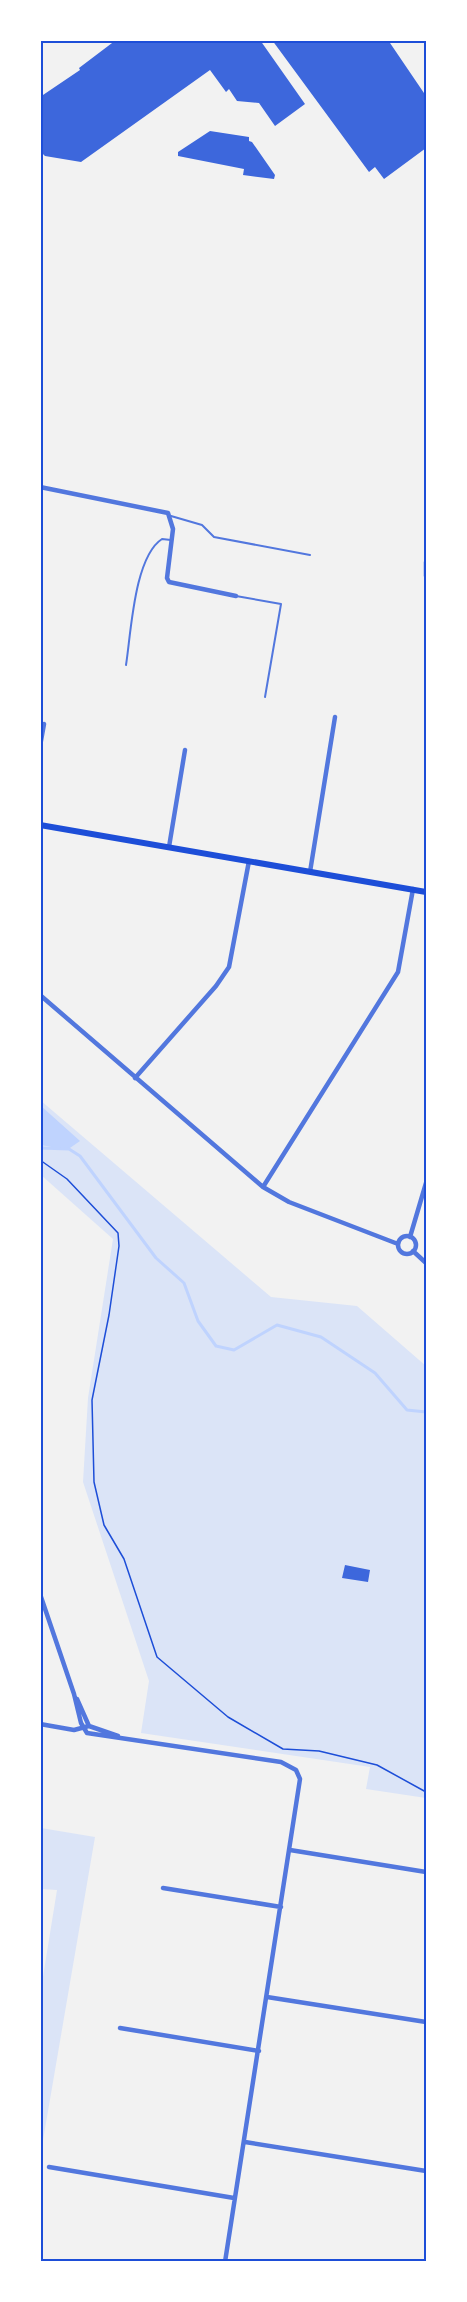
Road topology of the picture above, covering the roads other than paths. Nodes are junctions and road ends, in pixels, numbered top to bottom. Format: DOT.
graph roads {
  1 [pos="40,487"];
  2 [pos="171,516"];
  3 [pos="171,540"];
  4 [pos="310,555"];
  5 [pos="426,562"];
  6 [pos="426,576"];
  7 [pos="236,596"];
  8 [pos="126,665"];
  9 [pos="265,697"];
  10 [pos="335,717"];
  11 [pos="44,724"];
  12 [pos="40,746"];
  13 [pos="185,750"];
  14 [pos="40,825"];
  15 [pos="169,847"];
  16 [pos="249,861"];
  17 [pos="310,872"];
  18 [pos="413,889"];
  19 [pos="426,892"];
  20 [pos="40,995"];
  21 [pos="135,1078"];
  22 [pos="426,1183"];
  23 [pos="263,1187"];
  24 [pos="410,1237"];
  25 [pos="398,1244"];
  26 [pos="413,1251"];
  27 [pos="426,1263"];
  28 [pos="40,1594"];
  29 [pos="74,1694"];
  30 [pos="40,1724"];
  31 [pos="89,1726"];
  32 [pos="83,1729"];
  33 [pos="121,1737"];
  34 [pos="290,1850"];
  35 [pos="426,1872"];
  36 [pos="163,1888"];
  37 [pos="281,1907"];
  38 [pos="267,1996"];
  39 [pos="426,2022"];
  40 [pos="120,2028"];
  41 [pos="259,2051"];
  42 [pos="245,2142"];
  43 [pos="49,2167"];
  44 [pos="426,2171"];
  45 [pos="234,2198"];
  46 [pos="225,2262"];
  1 -- 2 [label="street"];
  2 -- 3 [label="street"];
  2 -- 4 [label="lane"];
  3 -- 7 [label="street"];
  3 -- 8 [label="lane"];
  5 -- 6 [label="street"];
  7 -- 9 [label="lane"];
  10 -- 17 [label="street"];
  11 -- 12 [label="street"];
  13 -- 15 [label="street"];
  14 -- 15 [label="main road"];
  15 -- 16 [label="main road"];
  16 -- 17 [label="main road"];
  16 -- 21 [label="street"];
  17 -- 18 [label="main road"];
  18 -- 19 [label="main road"];
  18 -- 23 [label="street"];
  20 -- 21 [label="street"];
  21 -- 23 [label="street"];
  22 -- 24 [label="street"];
  23 -- 25 [label="street"];
  24 -- 25 [label="street"];
  24 -- 26 [label="street"];
  25 -- 26 [label="street"];
  26 -- 27 [label="street"];
  28 -- 29 [label="street"];
  29 -- 31 [label="street"];
  29 -- 32 [label="street"];
  30 -- 32 [label="street"];
  31 -- 32 [label="street"];
  31 -- 33 [label="street"];
  32 -- 33 [label="street"];
  33 -- 34 [label="street"];
  34 -- 35 [label="street"];
  34 -- 37 [label="street"];
  36 -- 37 [label="street"];
  37 -- 38 [label="street"];
  38 -- 39 [label="street"];
  38 -- 41 [label="street"];
  40 -- 41 [label="street"];
  41 -- 42 [label="street"];
  42 -- 44 [label="street"];
  42 -- 45 [label="street"];
  43 -- 45 [label="street"];
  45 -- 46 [label="street"];
}
